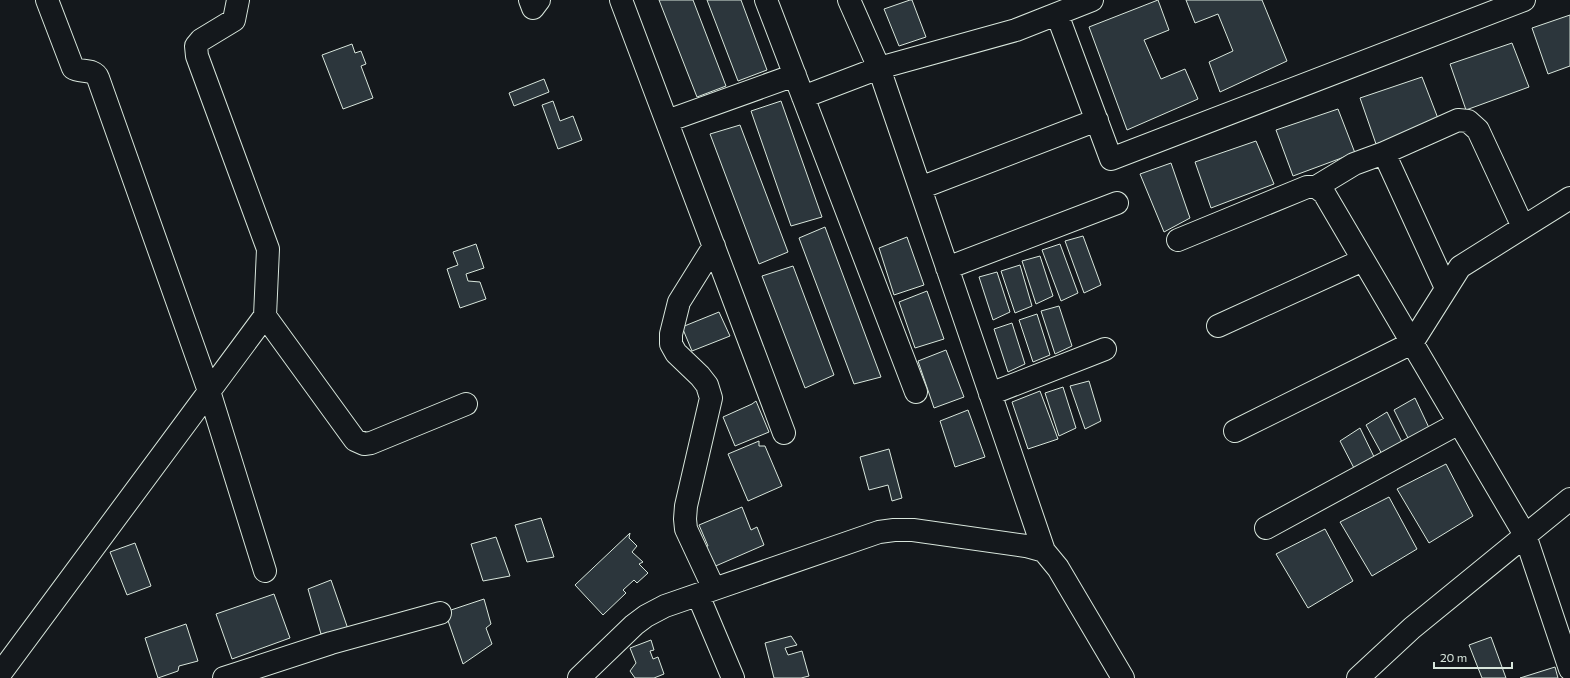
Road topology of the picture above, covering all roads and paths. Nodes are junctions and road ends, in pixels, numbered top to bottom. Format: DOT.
graph roads {
  1 [pos="47,0"];
  2 [pos="238,0"];
  3 [pos="530,0"];
  4 [pos="539,0"];
  5 [pos="621,0"];
  6 [pos="766,0"];
  7 [pos="849,0"];
  8 [pos="1092,0"];
  9 [pos="1524,0"];
  10 [pos="1057,14"];
  11 [pos="879,68"];
  12 [pos="795,75"];
  13 [pos="803,97"];
  14 [pos="1097,120"];
  15 [pos="666,121"];
  16 [pos="1384,153"];
  17 [pos="1316,187"];
  18 [pos="920,188"];
  19 [pos="1570,198"];
  20 [pos="1117,203"];
  21 [pos="1523,227"];
  22 [pos="1178,240"];
  23 [pos="714,246"];
  24 [pos="1364,260"];
  25 [pos="947,268"];
  26 [pos="1446,288"];
  27 [pos="265,316"];
  28 [pos="1218,326"];
  29 [pos="1412,343"];
  30 [pos="1105,348"];
  31 [pos="209,391"];
  32 [pos="916,392"];
  33 [pos="990,394"];
  34 [pos="466,404"];
  35 [pos="1459,423"];
  36 [pos="1234,431"];
  37 [pos="784,432"];
  38 [pos="1570,499"];
  39 [pos="1266,528"];
  40 [pos="1525,535"];
  41 [pos="1044,552"];
  42 [pos="266,572"];
  43 [pos="706,592"];
  44 [pos="440,613"];
  45 [pos="1570,669"];
  46 [pos="0,674"];
  47 [pos="224,678"];
  48 [pos="580,678"];
  49 [pos="732,678"];
  50 [pos="1123,678"];
  51 [pos="1358,678"];
  1 -- 31 [label="street"];
  2 -- 27 [label="street"];
  3 -- 4 [label="street"];
  5 -- 15 [label="street"];
  6 -- 12 [label="street"];
  7 -- 11 [label="street"];
  8 -- 10 [label="street"];
  9 -- 14 [label="street"];
  10 -- 11 [label="street"];
  10 -- 14 [label="street"];
  11 -- 13 [label="street"];
  11 -- 18 [label="street"];
  12 -- 13 [label="street"];
  12 -- 15 [label="street"];
  13 -- 32 [label="street"];
  14 -- 18 [label="street"];
  15 -- 23 [label="street"];
  16 -- 17 [label="street"];
  16 -- 21 [label="street"];
  16 -- 26 [label="street"];
  17 -- 22 [label="street"];
  17 -- 24 [label="street"];
  18 -- 25 [label="street"];
  19 -- 21 [label="street"];
  20 -- 25 [label="street"];
  21 -- 26 [label="street"];
  23 -- 37 [label="street"];
  23 -- 43 [label="street"];
  24 -- 28 [label="street"];
  24 -- 29 [label="street"];
  25 -- 33 [label="street"];
  26 -- 29 [label="street"];
  27 -- 31 [label="street"];
  27 -- 34 [label="street"];
  29 -- 35 [label="street"];
  29 -- 36 [label="street"];
  30 -- 33 [label="street"];
  31 -- 42 [label="street"];
  31 -- 46 [label="street"];
  33 -- 41 [label="street"];
  35 -- 39 [label="street"];
  35 -- 40 [label="street"];
  38 -- 40 [label="street"];
  40 -- 45 [label="street"];
  40 -- 51 [label="street"];
  41 -- 43 [label="street"];
  41 -- 50 [label="street"];
  43 -- 48 [label="street"];
  43 -- 49 [label="street"];
  44 -- 47 [label="street"];
}
